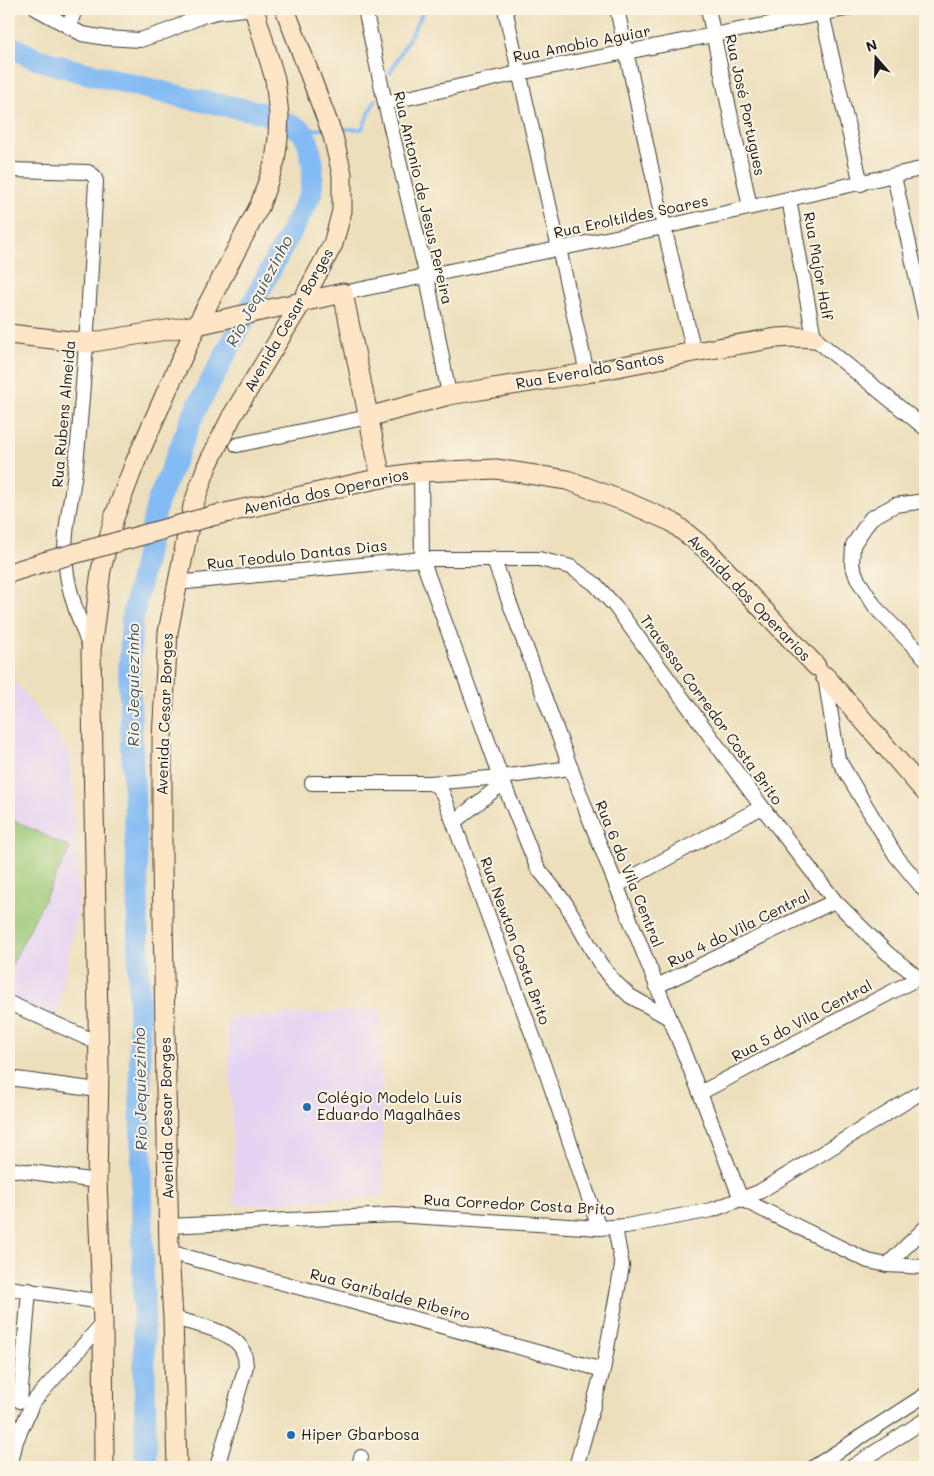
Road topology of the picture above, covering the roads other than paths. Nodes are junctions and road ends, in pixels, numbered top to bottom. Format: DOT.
graph roads {
  1 [pos="37,9"];
  2 [pos="75,9"];
  3 [pos="245,9"];
  4 [pos="254,9"];
  5 [pos="285,9"];
  6 [pos="364,9"];
  7 [pos="505,9"];
  8 [pos="617,9"];
  9 [pos="708,9"];
  10 [pos="846,9"];
  11 [pos="822,14"];
  12 [pos="68,27"];
  13 [pos="714,35"];
  14 [pos="626,52"];
  15 [pos="519,73"];
  16 [pos="385,103"];
  17 [pos="925,168"];
  18 [pos="9,170"];
  19 [pos="894,176"];
  20 [pos="860,184"];
  21 [pos="789,199"];
  22 [pos="750,207"];
  23 [pos="664,227"];
  24 [pos="560,249"];
  25 [pos="428,277"];
  26 [pos="343,293"];
  27 [pos="302,302"];
  28 [pos="925,316"];
  29 [pos="197,325"];
  30 [pos="9,334"];
  31 [pos="814,338"];
  32 [pos="87,343"];
  33 [pos="694,352"];
  34 [pos="587,373"];
  35 [pos="449,395"];
  36 [pos="368,417"];
  37 [pos="925,428"];
  38 [pos="237,445"];
  39 [pos="421,472"];
  40 [pos="381,478"];
  41 [pos="925,502"];
  42 [pos="494,558"];
  43 [pos="422,559"];
  44 [pos="9,573"];
  45 [pos="176,584"];
  46 [pos="91,651"];
  47 [pos="925,658"];
  48 [pos="821,671"];
  49 [pos="571,768"];
  50 [pos="502,780"];
  51 [pos="430,782"];
  52 [pos="312,783"];
  53 [pos="925,792"];
  54 [pos="762,807"];
  55 [pos="454,822"];
  56 [pos="616,886"];
  57 [pos="925,891"];
  58 [pos="835,901"];
  59 [pos="922,981"];
  60 [pos="657,986"];
  61 [pos="9,1003"];
  62 [pos="669,1018"];
  63 [pos="98,1044"];
  64 [pos="9,1078"];
  65 [pos="98,1090"];
  66 [pos="925,1090"];
  67 [pos="700,1093"];
  68 [pos="9,1169"];
  69 [pos="97,1181"];
  70 [pos="741,1199"];
  71 [pos="168,1226"];
  72 [pos="615,1227"];
  73 [pos="599,1228"];
  74 [pos="925,1228"];
  75 [pos="169,1252"];
  76 [pos="887,1265"];
  77 [pos="925,1267"];
  78 [pos="9,1288"];
  79 [pos="28,1290"];
  80 [pos="102,1302"];
  81 [pos="173,1318"];
  82 [pos="103,1323"];
  83 [pos="602,1370"];
  84 [pos="925,1394"];
  85 [pos="20,1401"];
  86 [pos="925,1420"];
  87 [pos="12,1445"];
  88 [pos="10,1467"];
  89 [pos="104,1467"];
  90 [pos="177,1467"];
  91 [pos="217,1467"];
  92 [pos="576,1467"];
  93 [pos="814,1467"];
  94 [pos="852,1467"];
  1 -- 12 [label="street"];
  2 -- 12 [label="street"];
  3 -- 12 [label="street"];
  4 -- 29 [label="main road"];
  5 -- 27 [label="main road, Avenida Cesar Borges"];
  6 -- 16 [label="street, Rua Antonio de Jesus Pereira"];
  7 -- 15 [label="street"];
  8 -- 14 [label="street"];
  9 -- 13 [label="street, Rua José Portugues"];
  10 -- 11 [label="street, Rua Amobio Aguiar"];
  11 -- 13 [label="street, Rua Amobio Aguiar"];
  11 -- 20 [label="street"];
  13 -- 14 [label="street, Rua Amobio Aguiar"];
  13 -- 22 [label="street, Rua José Portugues"];
  14 -- 15 [label="street, Rua Amobio Aguiar"];
  14 -- 23 [label="street"];
  15 -- 16 [label="street, Rua Amobio Aguiar"];
  15 -- 24 [label="street"];
  16 -- 25 [label="street, Rua Antonio de Jesus Pereira"];
  17 -- 19 [label="street, Rua Eroltildes Soares"];
  18 -- 32 [label="street, Rua Rubens Almeida"];
  19 -- 20 [label="street, Rua Eroltildes Soares"];
  19 -- 28 [label="street"];
  20 -- 21 [label="street, Rua Eroltildes Soares"];
  21 -- 22 [label="street, Rua Eroltildes Soares"];
  21 -- 31 [label="street, Rua Major Half"];
  22 -- 23 [label="street, Rua Eroltildes Soares"];
  23 -- 24 [label="street, Rua Eroltildes Soares"];
  23 -- 33 [label="street"];
  24 -- 25 [label="street, Rua Eroltildes Soares"];
  24 -- 34 [label="street"];
  25 -- 26 [label="street, Rua Eroltildes Soares"];
  25 -- 35 [label="street, Rua Antonio de Jesus Pereira"];
  26 -- 27 [label="main road"];
  26 -- 36 [label="main road"];
  27 -- 29 [label="main road"];
  27 -- 45 [label="main road, Avenida Cesar Borges"];
  29 -- 32 [label="main road"];
  29 -- 46 [label="main road"];
  30 -- 32 [label="main road"];
  31 -- 33 [label="main road, Rua Everaldo Santos"];
  31 -- 37 [label="street"];
  32 -- 46 [label="street, Rua Rubens Almeida"];
  33 -- 34 [label="main road, Rua Everaldo Santos"];
  34 -- 35 [label="main road, Rua Everaldo Santos"];
  35 -- 36 [label="main road, Rua Everaldo Santos"];
  36 -- 38 [label="street"];
  36 -- 40 [label="main road"];
  39 -- 40 [label="main road, Avenida dos Operarios"];
  39 -- 43 [label="street"];
  39 -- 48 [label="main road, Avenida dos Operarios"];
  40 -- 44 [label="main road, Avenida dos Operarios, bridge"];
  41 -- 47 [label="street"];
  42 -- 43 [label="street, Travessa Corredor Costa Brito"];
  42 -- 49 [label="street, Rua 6 do Vila Central"];
  42 -- 54 [label="street, Travessa Corredor Costa Brito"];
  43 -- 45 [label="street, Rua Teodulo Dantas Dias"];
  43 -- 50 [label="street"];
  45 -- 71 [label="main road, Avenida Cesar Borges"];
  46 -- 63 [label="main road"];
  48 -- 53 [label="main road, Avenida dos Operarios"];
  48 -- 57 [label="street"];
  49 -- 50 [label="street"];
  49 -- 56 [label="street, Rua 6 do Vila Central"];
  50 -- 51 [label="street"];
  50 -- 55 [label="street"];
  50 -- 62 [label="street"];
  51 -- 52 [label="street"];
  51 -- 55 [label="street, Rua Newton Costa Brito"];
  54 -- 56 [label="street"];
  54 -- 58 [label="street, Travessa Corredor Costa Brito"];
  55 -- 73 [label="street, Rua Newton Costa Brito"];
  56 -- 60 [label="street, Rua 6 do Vila Central"];
  58 -- 59 [label="street, Travessa Corredor Costa Brito"];
  58 -- 60 [label="street, Rua 4 do Vila Central"];
  59 -- 67 [label="street, Rua 5 do Vila Central"];
  60 -- 62 [label="street, Rua 6 do Vila Central"];
  61 -- 63 [label="street"];
  62 -- 67 [label="street, Rua 6 do Vila Central"];
  63 -- 65 [label="main road"];
  64 -- 65 [label="street"];
  65 -- 69 [label="main road"];
  66 -- 70 [label="street, Rua Corredor Costa Brito"];
  67 -- 70 [label="street, Rua 6 do Vila Central"];
  68 -- 69 [label="street"];
  69 -- 80 [label="main road"];
  70 -- 72 [label="street, Rua Corredor Costa Brito"];
  70 -- 76 [label="street"];
  71 -- 73 [label="street, Rua Corredor Costa Brito"];
  71 -- 75 [label="main road, Avenida Cesar Borges"];
  72 -- 73 [label="street, Rua Corredor Costa Brito"];
  72 -- 83 [label="street"];
  74 -- 76 [label="street"];
  75 -- 81 [label="main road, Avenida Cesar Borges"];
  75 -- 83 [label="street, Rua Garibalde Ribeiro"];
  76 -- 77 [label="street"];
  78 -- 79 [label="street"];
  79 -- 80 [label="street"];
  79 -- 85 [label="street"];
  80 -- 82 [label="main road"];
  81 -- 90 [label="main road, Avenida Cesar Borges"];
  81 -- 91 [label="street"];
  82 -- 85 [label="street"];
  82 -- 89 [label="main road"];
  83 -- 92 [label="street"];
  84 -- 93 [label="street"];
  85 -- 87 [label="street"];
  86 -- 94 [label="street"];
  87 -- 88 [label="street"];
}
